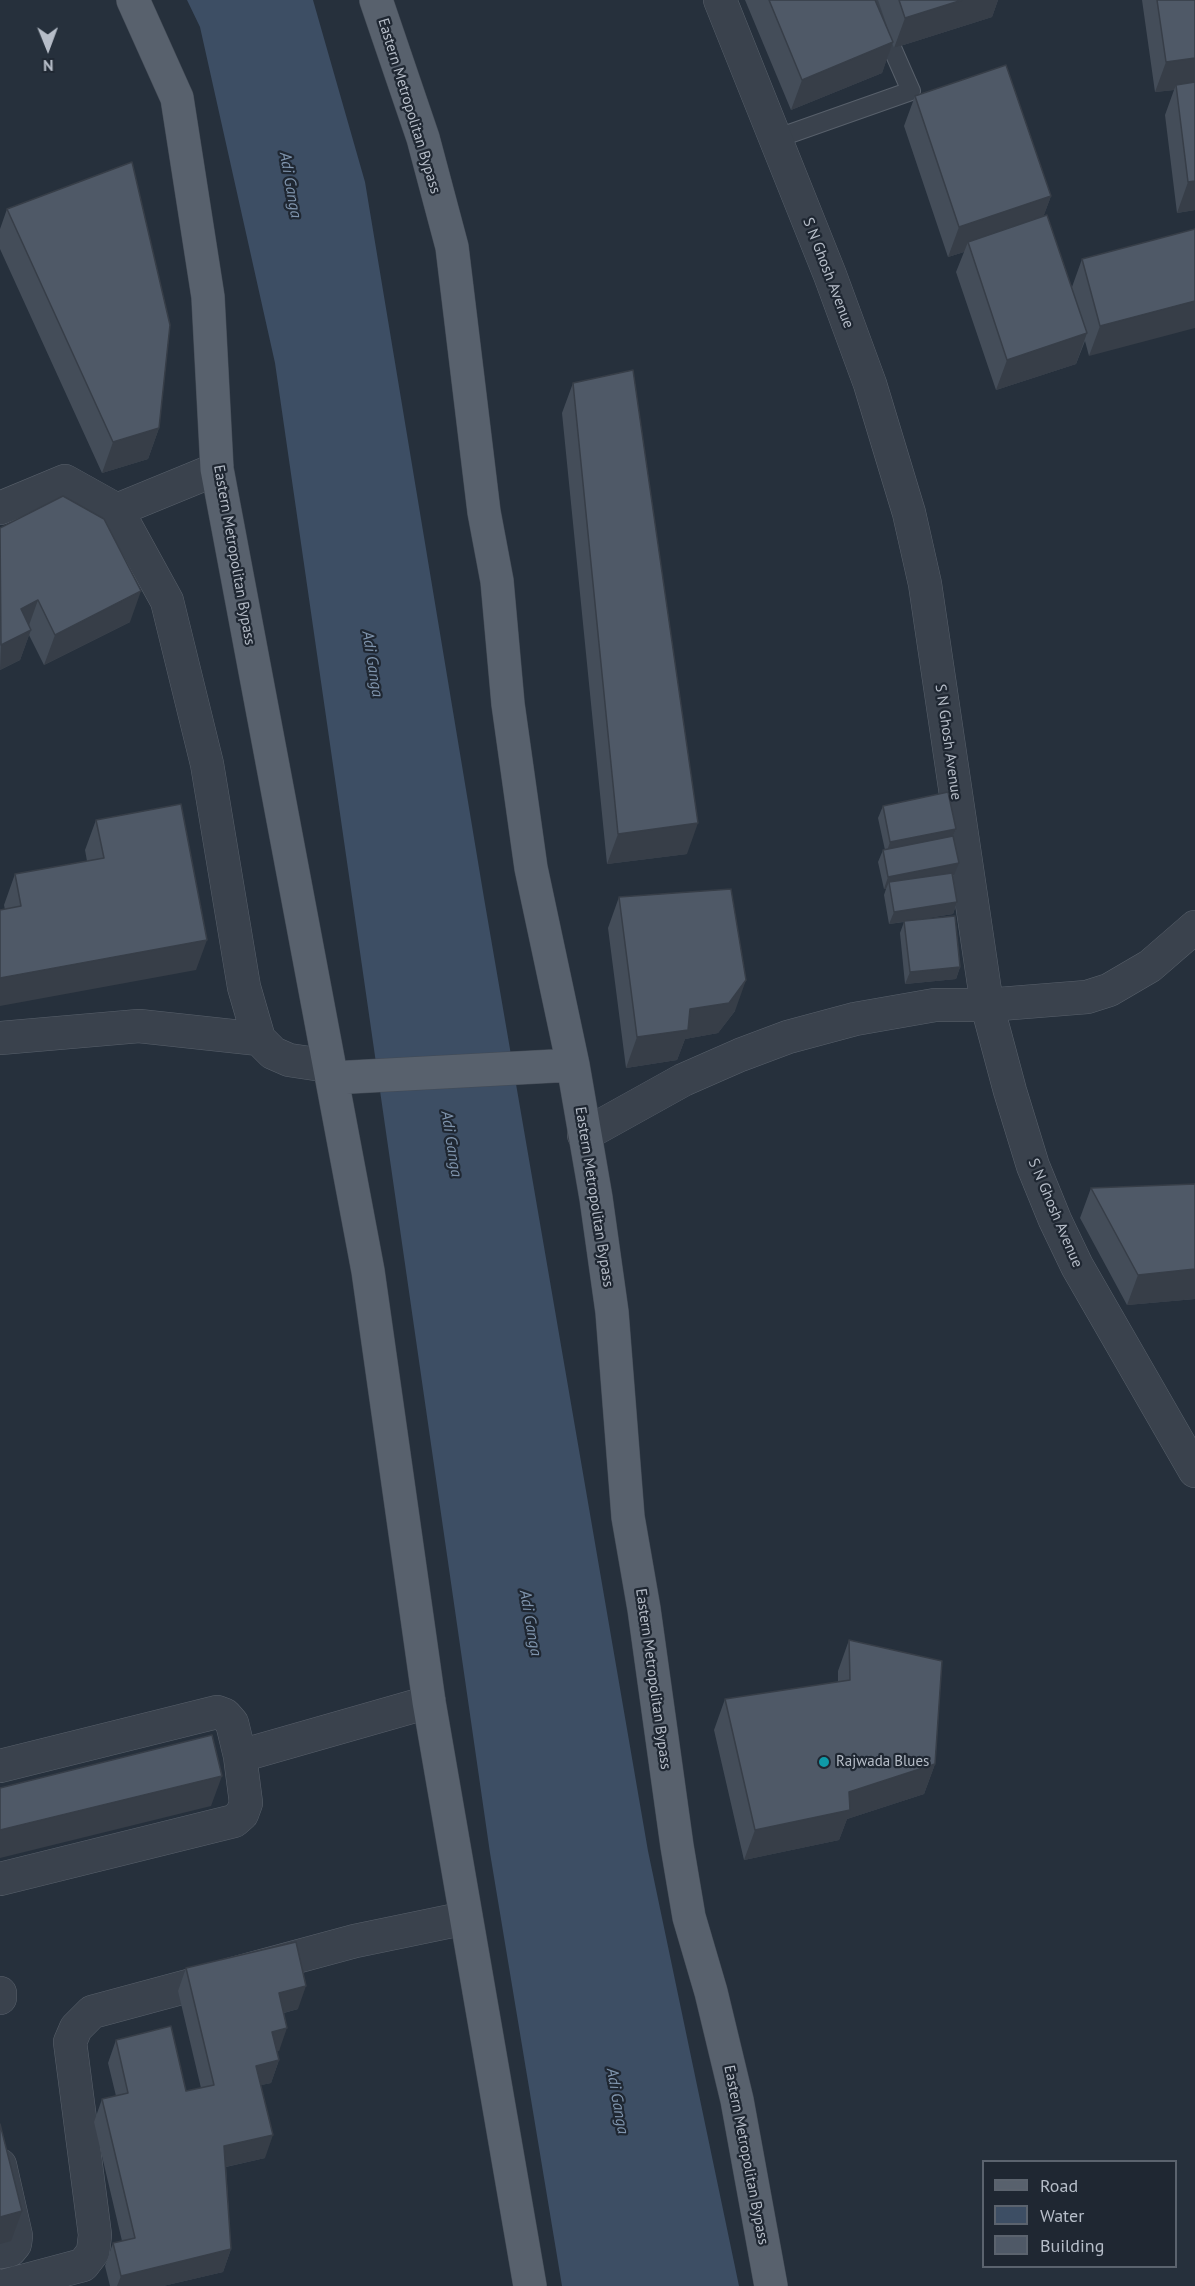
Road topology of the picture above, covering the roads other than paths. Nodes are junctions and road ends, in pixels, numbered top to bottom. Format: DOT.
graph roads {
  1 [pos="133,0"];
  2 [pos="376,0"];
  3 [pos="720,0"];
  4 [pos="872,0"];
  5 [pos="775,139"];
  6 [pos="217,470"];
  7 [pos="0,508"];
  8 [pos="117,510"];
  9 [pos="1195,927"];
  10 [pos="987,1005"];
  11 [pos="0,1038"];
  12 [pos="259,1039"];
  13 [pos="573,1065"];
  14 [pos="331,1072"];
  15 [pos="584,1135"];
  16 [pos="1195,1471"];
  17 [pos="429,1702"];
  18 [pos="240,1756"];
  19 [pos="0,1766"];
  20 [pos="0,1879"];
  21 [pos="466,1918"];
  22 [pos="0,2165"];
  23 [pos="0,2252"];
  24 [pos="4,2286"];
  25 [pos="530,2286"];
  26 [pos="771,2286"];
  1 -- 6 [label="main road, Eastern Metropolitan Bypass"];
  2 -- 13 [label="main road, Eastern Metropolitan Bypass"];
  3 -- 5 [label="street, S N Ghosh Avenue"];
  4 -- 5 [label="lane"];
  5 -- 10 [label="street, S N Ghosh Avenue"];
  6 -- 8 [label="street"];
  6 -- 14 [label="main road, Eastern Metropolitan Bypass"];
  7 -- 8 [label="street"];
  8 -- 12 [label="street"];
  9 -- 10 [label="street"];
  10 -- 15 [label="street"];
  10 -- 16 [label="street, S N Ghosh Avenue"];
  11 -- 12 [label="street"];
  12 -- 14 [label="street"];
  13 -- 14 [label="main road"];
  13 -- 15 [label="main road, Eastern Metropolitan Bypass"];
  14 -- 17 [label="main road, Eastern Metropolitan Bypass"];
  15 -- 26 [label="main road, Eastern Metropolitan Bypass"];
  17 -- 18 [label="street"];
  17 -- 21 [label="main road, Eastern Metropolitan Bypass"];
  18 -- 19 [label="street"];
  18 -- 20 [label="street"];
  21 -- 24 [label="street"];
  21 -- 25 [label="main road, Eastern Metropolitan Bypass"];
  22 -- 23 [label="street"];
}
